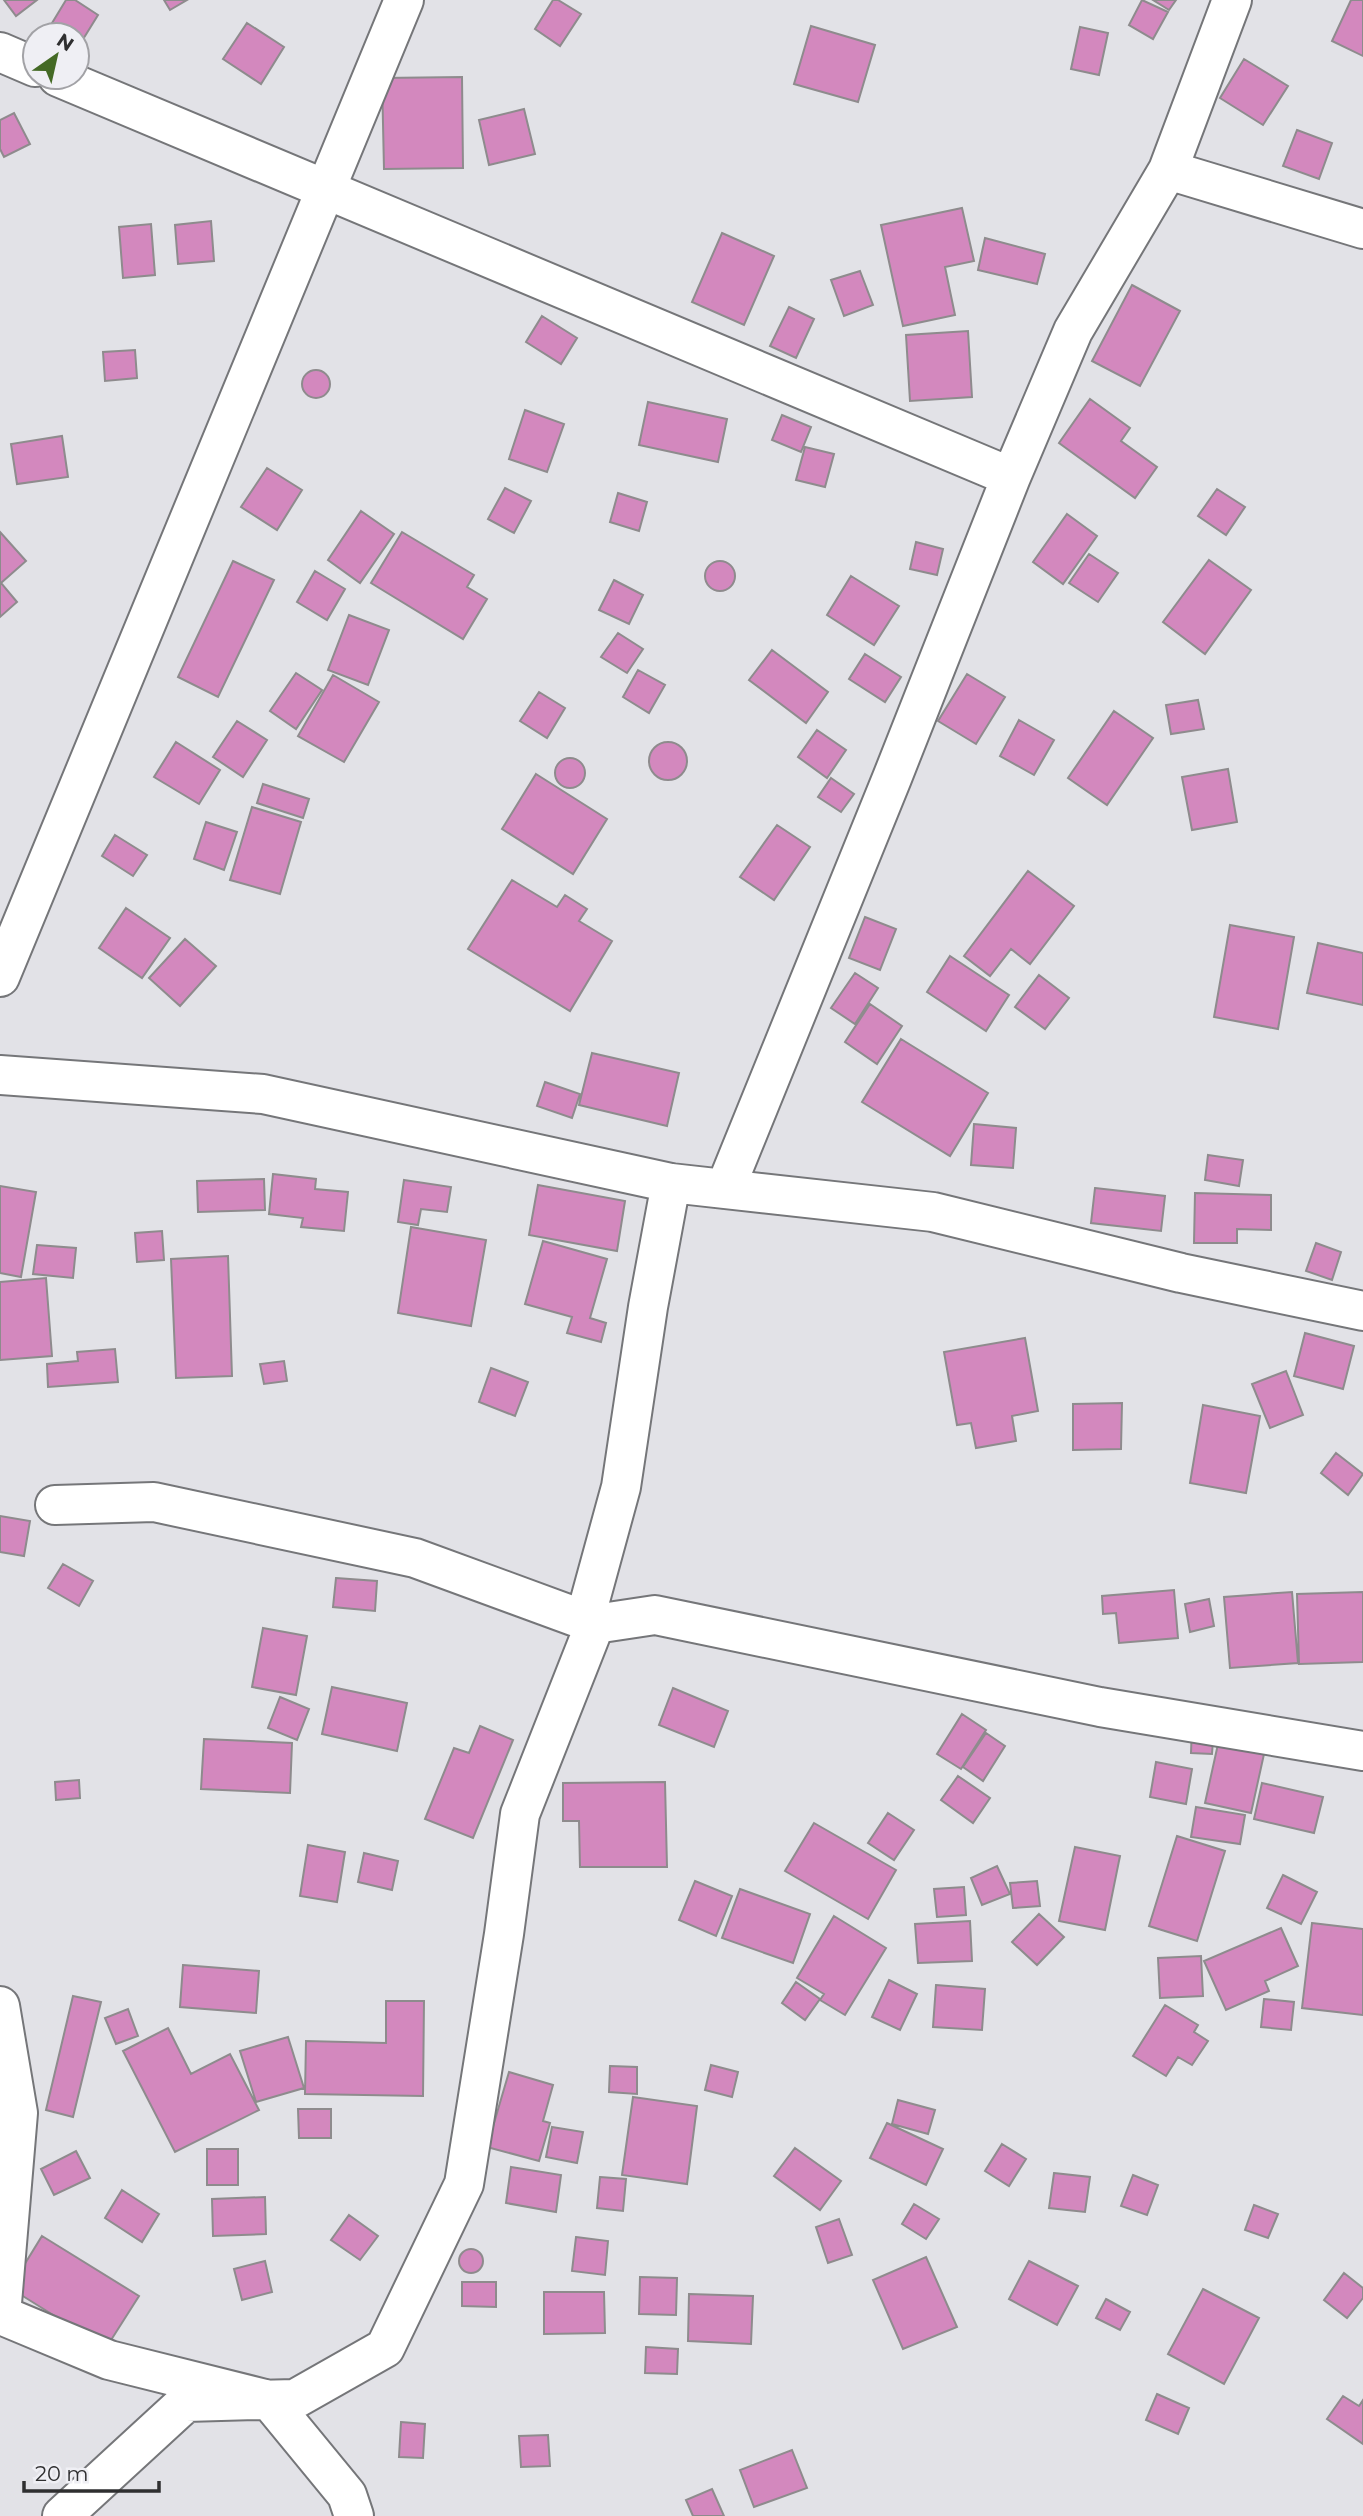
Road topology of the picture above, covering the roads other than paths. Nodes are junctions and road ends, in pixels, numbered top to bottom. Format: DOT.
graph roads {
  1 [pos="404,0"];
  2 [pos="1232,0"];
  3 [pos="0,52"];
  4 [pos="21,61"];
  5 [pos="91,91"];
  6 [pos="1168,170"];
  7 [pos="326,189"];
  8 [pos="1363,229"];
  9 [pos="1011,477"];
  10 [pos="0,977"];
  11 [pos="0,1075"];
  12 [pos="671,1183"];
  13 [pos="725,1189"];
  14 [pos="1363,1311"];
  15 [pos="55,1505"];
  16 [pos="594,1624"];
  17 [pos="1363,1751"];
  18 [pos="0,2006"];
  19 [pos="269,2400"];
  20 [pos="62,2516"];
  21 [pos="354,2516"];
  1 -- 7 [label="street"];
  2 -- 6 [label="street"];
  3 -- 4 [label="street"];
  5 -- 7 [label="street"];
  6 -- 8 [label="street"];
  6 -- 9 [label="street"];
  7 -- 9 [label="street"];
  7 -- 10 [label="street"];
  9 -- 13 [label="street"];
  11 -- 12 [label="street"];
  12 -- 13 [label="street"];
  12 -- 16 [label="street"];
  13 -- 14 [label="street"];
  15 -- 16 [label="street"];
  16 -- 17 [label="street"];
  16 -- 19 [label="street"];
  18 -- 19 [label="street"];
  19 -- 20 [label="street"];
  19 -- 21 [label="street"];
}
